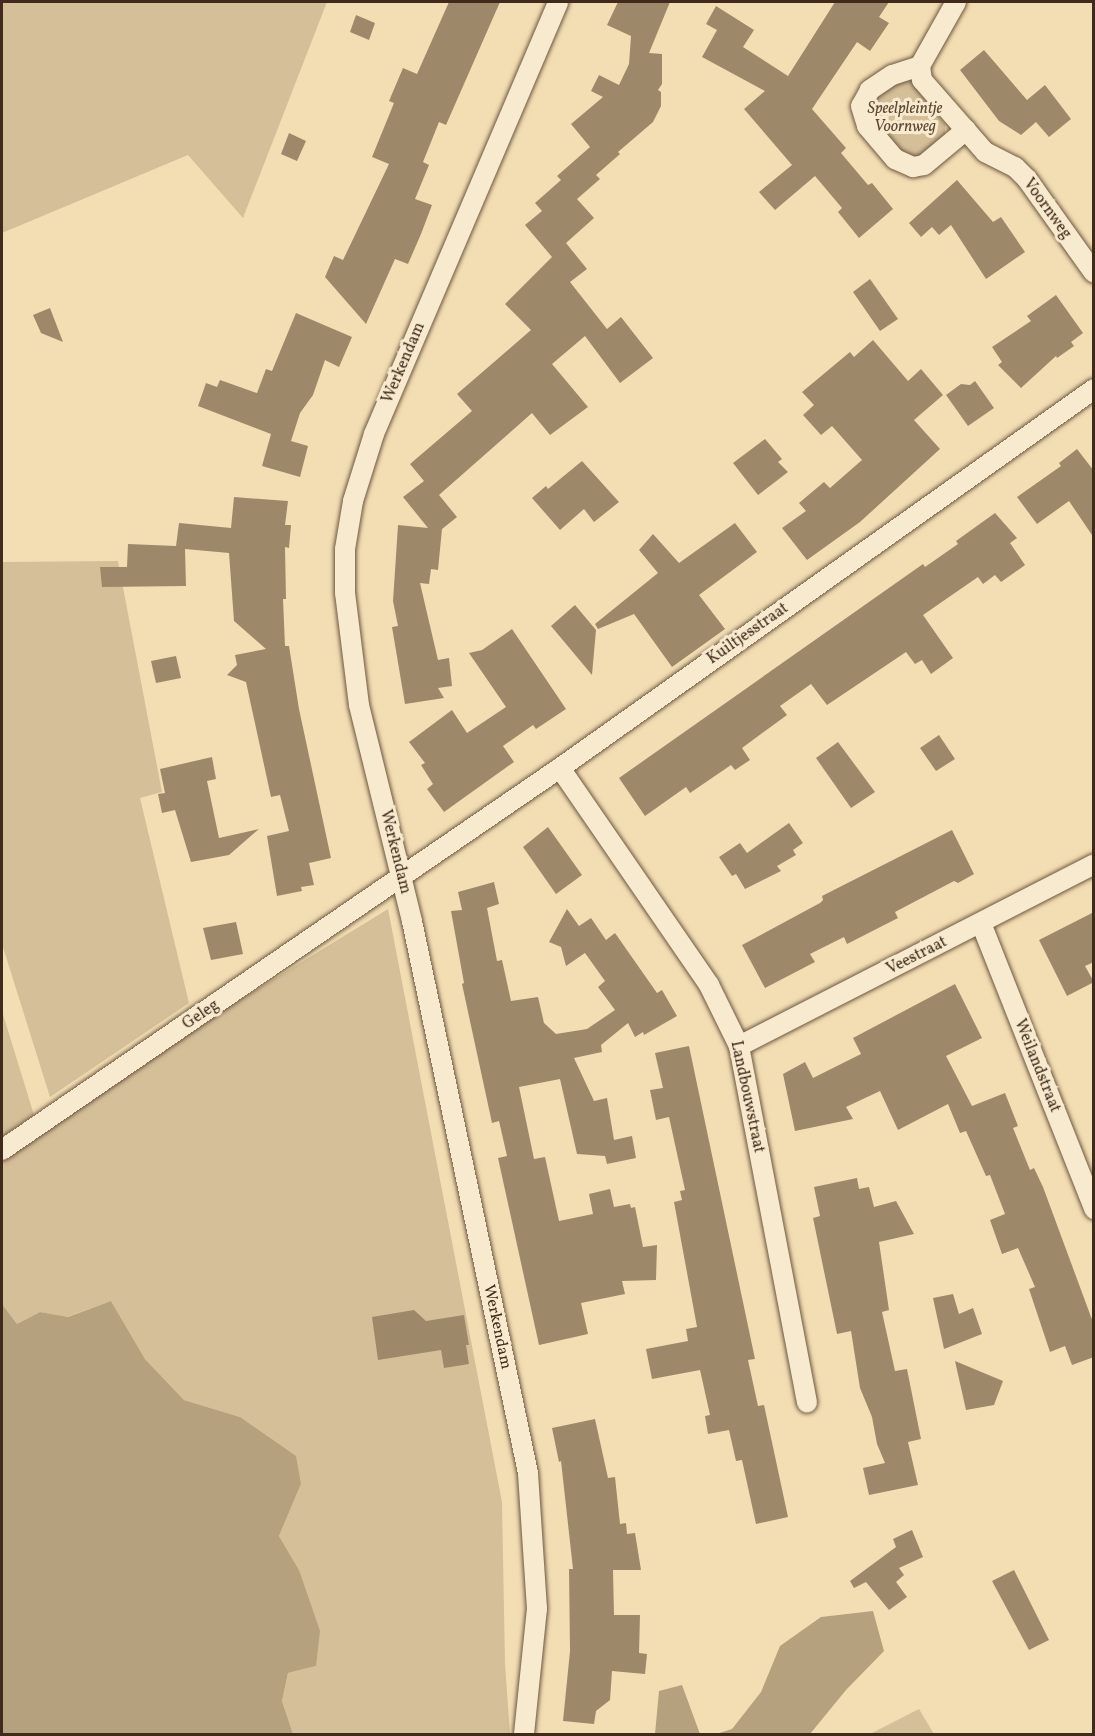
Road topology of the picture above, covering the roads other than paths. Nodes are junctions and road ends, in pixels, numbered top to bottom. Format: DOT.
graph roads {
  1 [pos="558,2"];
  2 [pos="956,2"];
  3 [pos="920,66"];
  4 [pos="966,130"];
  5 [pos="1094,273"];
  6 [pos="1094,389"];
  7 [pos="560,768"];
  8 [pos="1094,864"];
  9 [pos="401,878"];
  10 [pos="981,923"];
  11 [pos="739,1046"];
  12 [pos="2,1150"];
  13 [pos="1094,1209"];
  14 [pos="807,1403"];
  15 [pos="524,1734"];
  1 -- 9 [label="street, Werkendam"];
  2 -- 3 [label="street"];
  3 -- 4 [label="street, Voornweg"];
  3 -- 4 [label="street"];
  4 -- 5 [label="street, Voornweg"];
  6 -- 7 [label="street, Kuiltjesstraat"];
  7 -- 9 [label="street, Kuiltjesstraat"];
  7 -- 11 [label="street, Landbouwstraat"];
  8 -- 10 [label="street, Veestraat"];
  9 -- 12 [label="street, Geleg"];
  9 -- 15 [label="street, Werkendam"];
  10 -- 11 [label="street, Veestraat"];
  10 -- 13 [label="street, Weilandstraat"];
  11 -- 14 [label="street, Landbouwstraat"];
}
